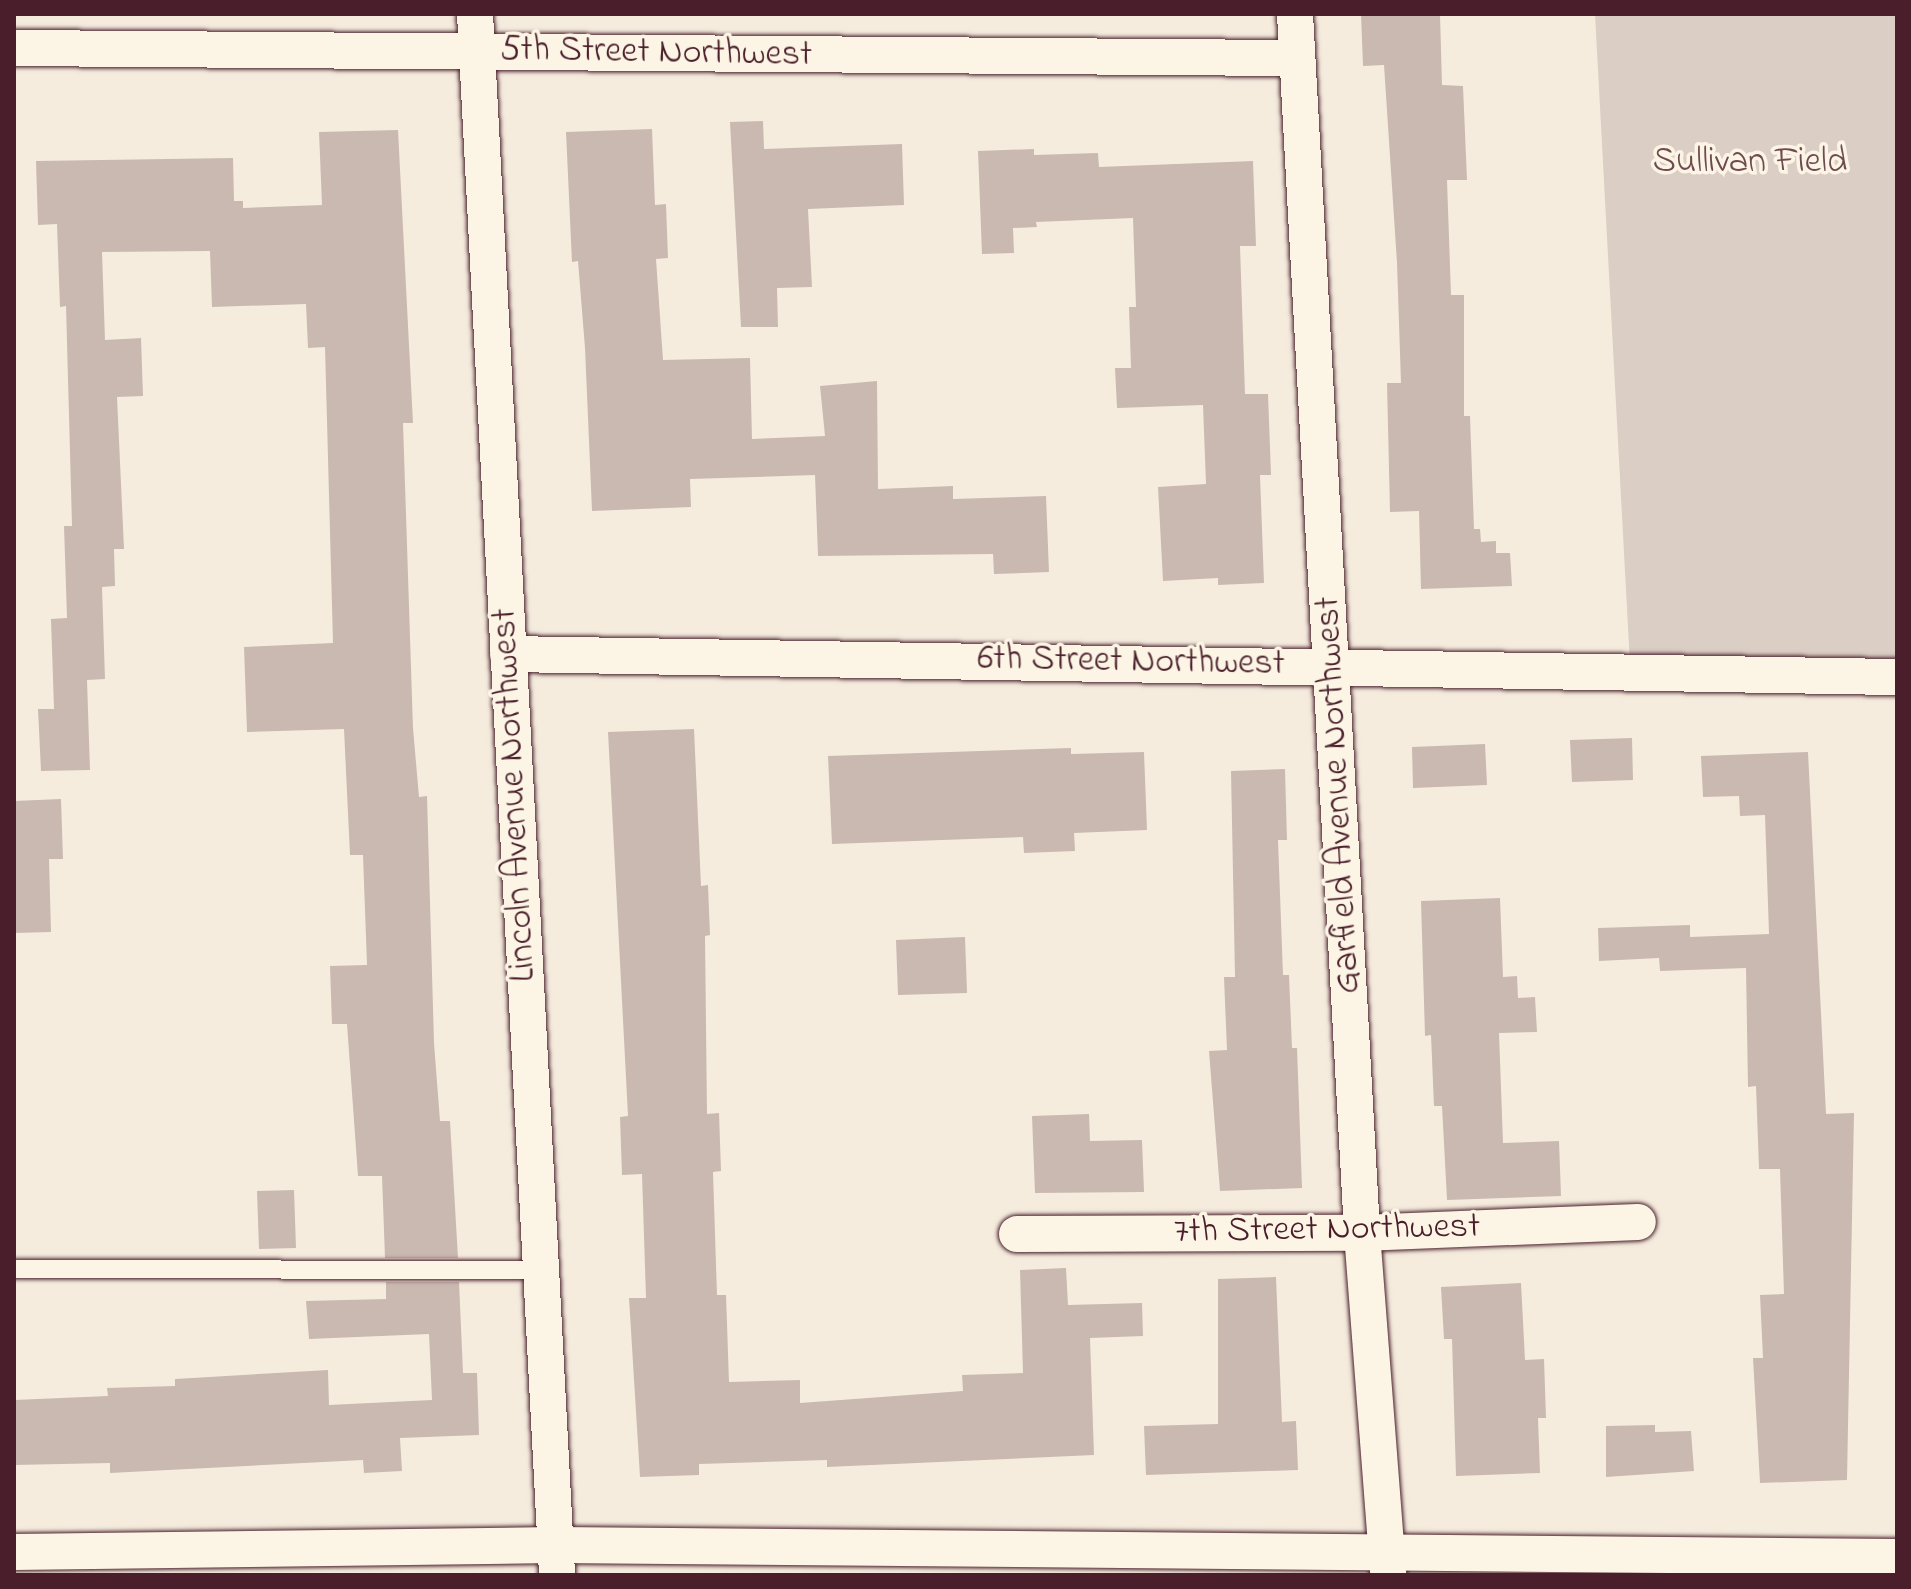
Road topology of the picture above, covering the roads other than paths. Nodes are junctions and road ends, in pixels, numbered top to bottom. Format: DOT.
graph roads {
  1 [pos="475,14"];
  2 [pos="1295,14"];
  3 [pos="14,48"];
  4 [pos="477,51"];
  5 [pos="1297,58"];
  6 [pos="508,654"];
  7 [pos="1333,665"];
  8 [pos="1897,677"];
  9 [pos="1638,1222"];
  10 [pos="1362,1233"];
  11 [pos="1017,1234"];
  12 [pos="14,1269"];
  13 [pos="541,1270"];
  14 [pos="14,1552"];
  15 [pos="1897,1557"];
  16 [pos="556,1560"];
  17 [pos="1388,1562"];
  1 -- 4 [label="street, Lincoln Avenue Northwest"];
  2 -- 5 [label="street, Garfield Avenue Northwest"];
  3 -- 4 [label="street, 5th Street Northwest"];
  4 -- 5 [label="street, 5th Street Northwest"];
  4 -- 6 [label="street, Lincoln Avenue Northwest"];
  5 -- 7 [label="street, Garfield Avenue Northwest"];
  6 -- 7 [label="street, 6th Street Northwest"];
  6 -- 13 [label="street, Lincoln Avenue Northwest"];
  7 -- 8 [label="street, 6th Street Northwest"];
  7 -- 10 [label="street, Garfield Avenue Northwest"];
  9 -- 10 [label="street, 7th Street Northwest"];
  10 -- 11 [label="street, 7th Street Northwest"];
  10 -- 17 [label="street, Garfield Avenue Northwest"];
  12 -- 13 [label="lane"];
  13 -- 16 [label="street, Lincoln Avenue Northwest"];
  14 -- 16 [label="street"];
  15 -- 17 [label="street"];
  16 -- 17 [label="street"];
}
